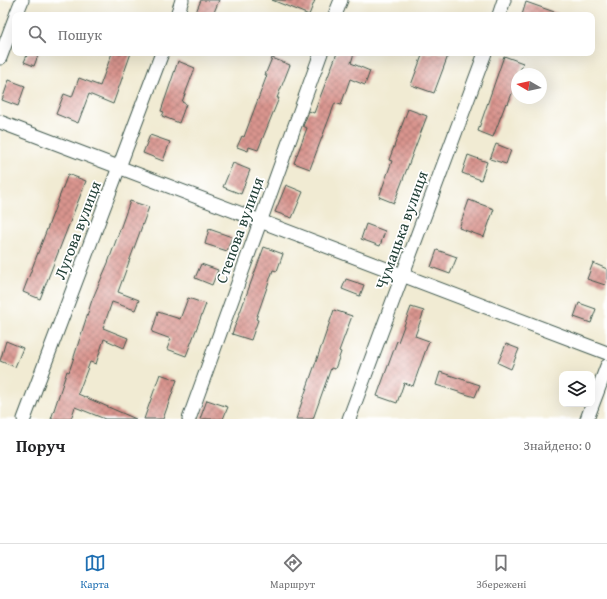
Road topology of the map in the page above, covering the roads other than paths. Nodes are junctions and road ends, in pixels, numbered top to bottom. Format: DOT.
graph roads {
  1 [pos="22,0"];
  2 [pos="182,0"];
  3 [pos="341,0"];
  4 [pos="504,0"];
  5 [pos="18,12"];
  6 [pos="178,12"];
  7 [pos="336,12"];
  8 [pos="500,12"];
  9 [pos="12,26"];
  10 [pos="161,56"];
  11 [pos="320,56"];
  12 [pos="484,56"];
  13 [pos="0,58"];
  14 [pos="0,122"];
  15 [pos="119,168"];
  16 [pos="260,221"];
  17 [pos="402,275"];
  18 [pos="607,353"];
  19 [pos="607,366"];
  20 [pos="24,419"];
  21 [pos="189,419"];
  22 [pos="348,419"];
  23 [pos="587,419"];
  1 -- 5 [label="street"];
  2 -- 6 [label="street"];
  3 -- 7 [label="street"];
  4 -- 8 [label="street"];
  9 -- 13 [label="street"];
  10 -- 15 [label="street, Лугова вулиця"];
  11 -- 16 [label="street, Степова вулиця"];
  12 -- 17 [label="street, Чумацька вулиця"];
  14 -- 15 [label="street"];
  15 -- 16 [label="street"];
  15 -- 20 [label="street, Лугова вулиця"];
  16 -- 17 [label="street"];
  16 -- 21 [label="street, Степова вулиця"];
  17 -- 18 [label="street"];
  17 -- 22 [label="street, Чумацька вулиця"];
  19 -- 23 [label="street"];
}
